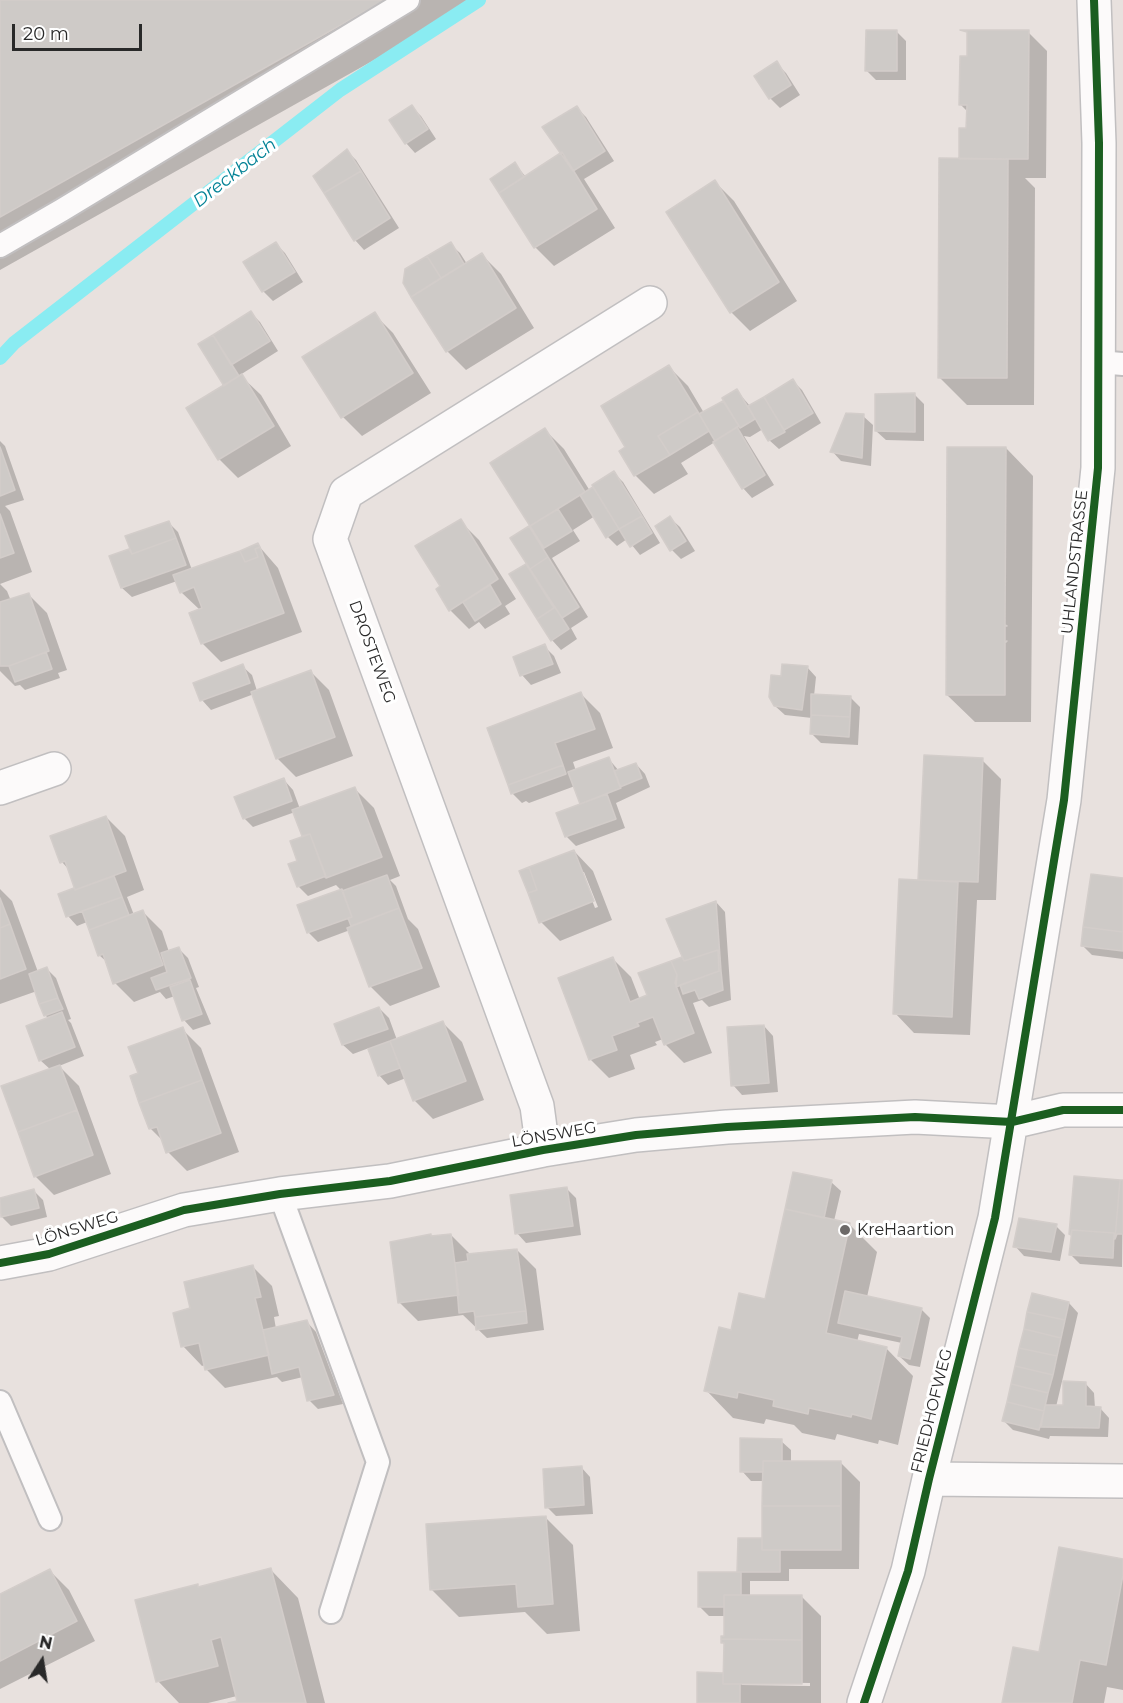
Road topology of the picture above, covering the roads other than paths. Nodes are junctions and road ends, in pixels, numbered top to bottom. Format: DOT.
graph roads {
  1 [pos="408,0"];
  2 [pos="1094,0"];
  3 [pos="0,246"];
  4 [pos="650,303"];
  5 [pos="1111,363"];
  6 [pos="54,769"];
  7 [pos="0,788"];
  8 [pos="1123,1110"];
  9 [pos="1012,1122"];
  10 [pos="543,1150"];
  11 [pos="280,1194"];
  12 [pos="0,1263"];
  13 [pos="0,1402"];
  14 [pos="929,1479"];
  15 [pos="1123,1481"];
  16 [pos="50,1519"];
  17 [pos="331,1612"];
  18 [pos="864,1703"];
  1 -- 3 [label="lane"];
  2 -- 5 [label="street, UHLANDSTRASSE"];
  4 -- 10 [label="street, DROSTEWEG"];
  5 -- 9 [label="street, UHLANDSTRASSE"];
  6 -- 7 [label="street"];
  8 -- 9 [label="street, LÖNSWEG"];
  9 -- 10 [label="street, LÖNSWEG"];
  9 -- 14 [label="street, FRIEDHOFWEG"];
  10 -- 11 [label="street, LÖNSWEG"];
  11 -- 12 [label="street, LÖNSWEG"];
  11 -- 17 [label="lane"];
  13 -- 16 [label="lane"];
  14 -- 15 [label="street"];
  14 -- 18 [label="street, FRIEDHOFWEG"];
}
